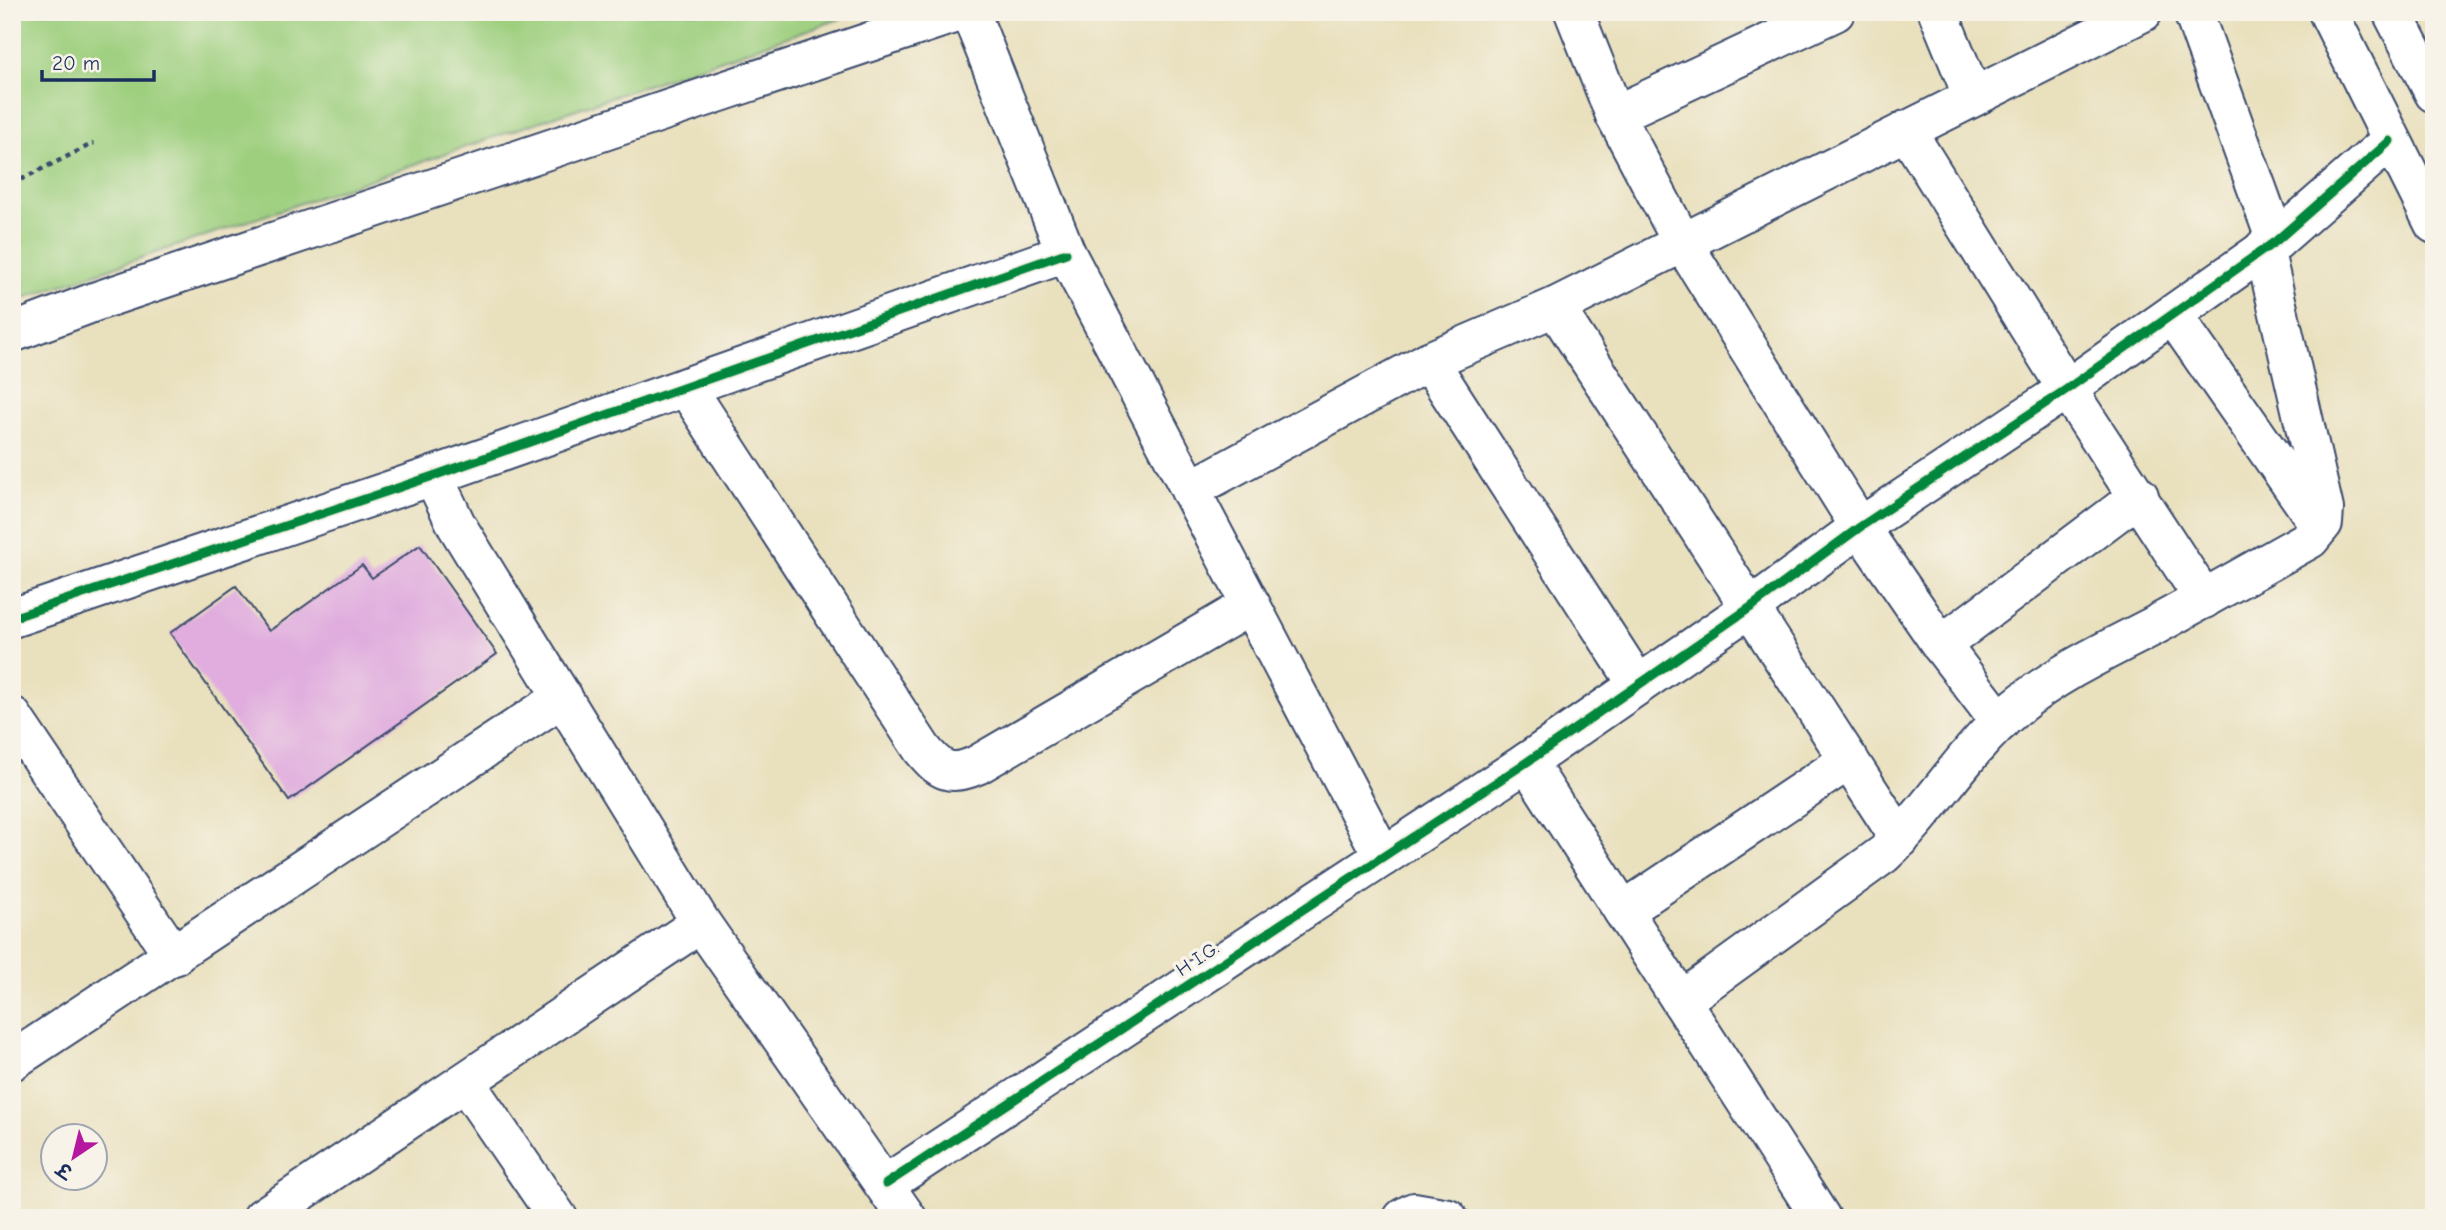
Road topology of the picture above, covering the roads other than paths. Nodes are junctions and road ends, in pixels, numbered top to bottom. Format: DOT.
graph roads {
  1 [pos="959,12"];
  2 [pos="970,12"];
  3 [pos="1574,12"];
  4 [pos="1835,12"];
  5 [pos="1938,12"];
  6 [pos="2143,12"];
  7 [pos="2193,12"];
  8 [pos="2328,12"];
  9 [pos="2392,12"];
  10 [pos="2434,93"];
  11 [pos="1973,97"];
  12 [pos="1615,115"];
  13 [pos="1906,130"];
  14 [pos="2390,141"];
  15 [pos="2434,223"];
  16 [pos="1682,242"];
  17 [pos="2270,245"];
  18 [pos="1066,253"];
  19 [pos="1555,307"];
  20 [pos="2173,315"];
  21 [pos="12,333"];
  22 [pos="1429,361"];
  23 [pos="685,387"];
  24 [pos="2067,389"];
  25 [pos="433,477"];
  26 [pos="1190,490"];
  27 [pos="2139,496"];
  28 [pos="1860,527"];
  29 [pos="2321,528"];
  30 [pos="2204,599"];
  31 [pos="1251,605"];
  32 [pos="1751,607"];
  33 [pos="12,618"];
  34 [pos="1941,645"];
  35 [pos="1639,685"];
  36 [pos="563,697"];
  37 [pos="12,716"];
  38 [pos="2000,722"];
  39 [pos="1849,760"];
  40 [pos="1527,762"];
  41 [pos="1900,839"];
  42 [pos="1383,857"];
  43 [pos="1623,911"];
  44 [pos="701,923"];
  45 [pos="174,956"];
  46 [pos="1681,1001"];
  47 [pos="12,1061"];
  48 [pos="465,1082"];
  49 [pos="886,1184"];
  50 [pos="261,1218"];
  51 [pos="558,1218"];
  52 [pos="907,1218"];
  53 [pos="1402,1218"];
  54 [pos="1448,1218"];
  55 [pos="1821,1218"];
  1 -- 21 [label="street"];
  2 -- 18 [label="street"];
  3 -- 12 [label="street"];
  4 -- 12 [label="street"];
  5 -- 11 [label="street"];
  6 -- 11 [label="street"];
  7 -- 17 [label="street"];
  8 -- 14 [label="street"];
  9 -- 10 [label="street"];
  11 -- 13 [label="street"];
  12 -- 16 [label="street"];
  13 -- 16 [label="street"];
  13 -- 24 [label="street"];
  14 -- 15 [label="street"];
  14 -- 17 [label="street, H I.G."];
  16 -- 19 [label="street"];
  16 -- 28 [label="street"];
  17 -- 20 [label="street, H I.G."];
  17 -- 29 [label="street"];
  18 -- 23 [label="street"];
  18 -- 26 [label="street"];
  19 -- 22 [label="street"];
  19 -- 32 [label="street"];
  20 -- 24 [label="street, H I.G."];
  20 -- 29 [label="street"];
  22 -- 26 [label="street"];
  22 -- 35 [label="street"];
  23 -- 25 [label="street"];
  23 -- 31 [label="street"];
  24 -- 27 [label="street"];
  24 -- 28 [label="street, H I.G."];
  25 -- 33 [label="street"];
  25 -- 36 [label="street"];
  26 -- 31 [label="street"];
  27 -- 30 [label="street"];
  27 -- 34 [label="street"];
  28 -- 32 [label="street, H I.G."];
  28 -- 34 [label="street"];
  29 -- 30 [label="street"];
  30 -- 38 [label="street"];
  31 -- 42 [label="street"];
  32 -- 35 [label="street, H I.G."];
  32 -- 39 [label="street"];
  34 -- 38 [label="street"];
  35 -- 40 [label="street, H I.G."];
  36 -- 44 [label="street"];
  36 -- 45 [label="street"];
  37 -- 45 [label="street"];
  38 -- 41 [label="street"];
  39 -- 41 [label="street"];
  39 -- 43 [label="street"];
  40 -- 42 [label="street, H I.G."];
  40 -- 43 [label="street"];
  41 -- 46 [label="street"];
  42 -- 49 [label="street, H I.G."];
  43 -- 46 [label="street"];
  44 -- 48 [label="street"];
  44 -- 49 [label="street"];
  45 -- 47 [label="street"];
  46 -- 55 [label="street"];
  48 -- 50 [label="street"];
  48 -- 51 [label="street"];
  49 -- 52 [label="street"];
  53 -- 54 [label="street"];
}
